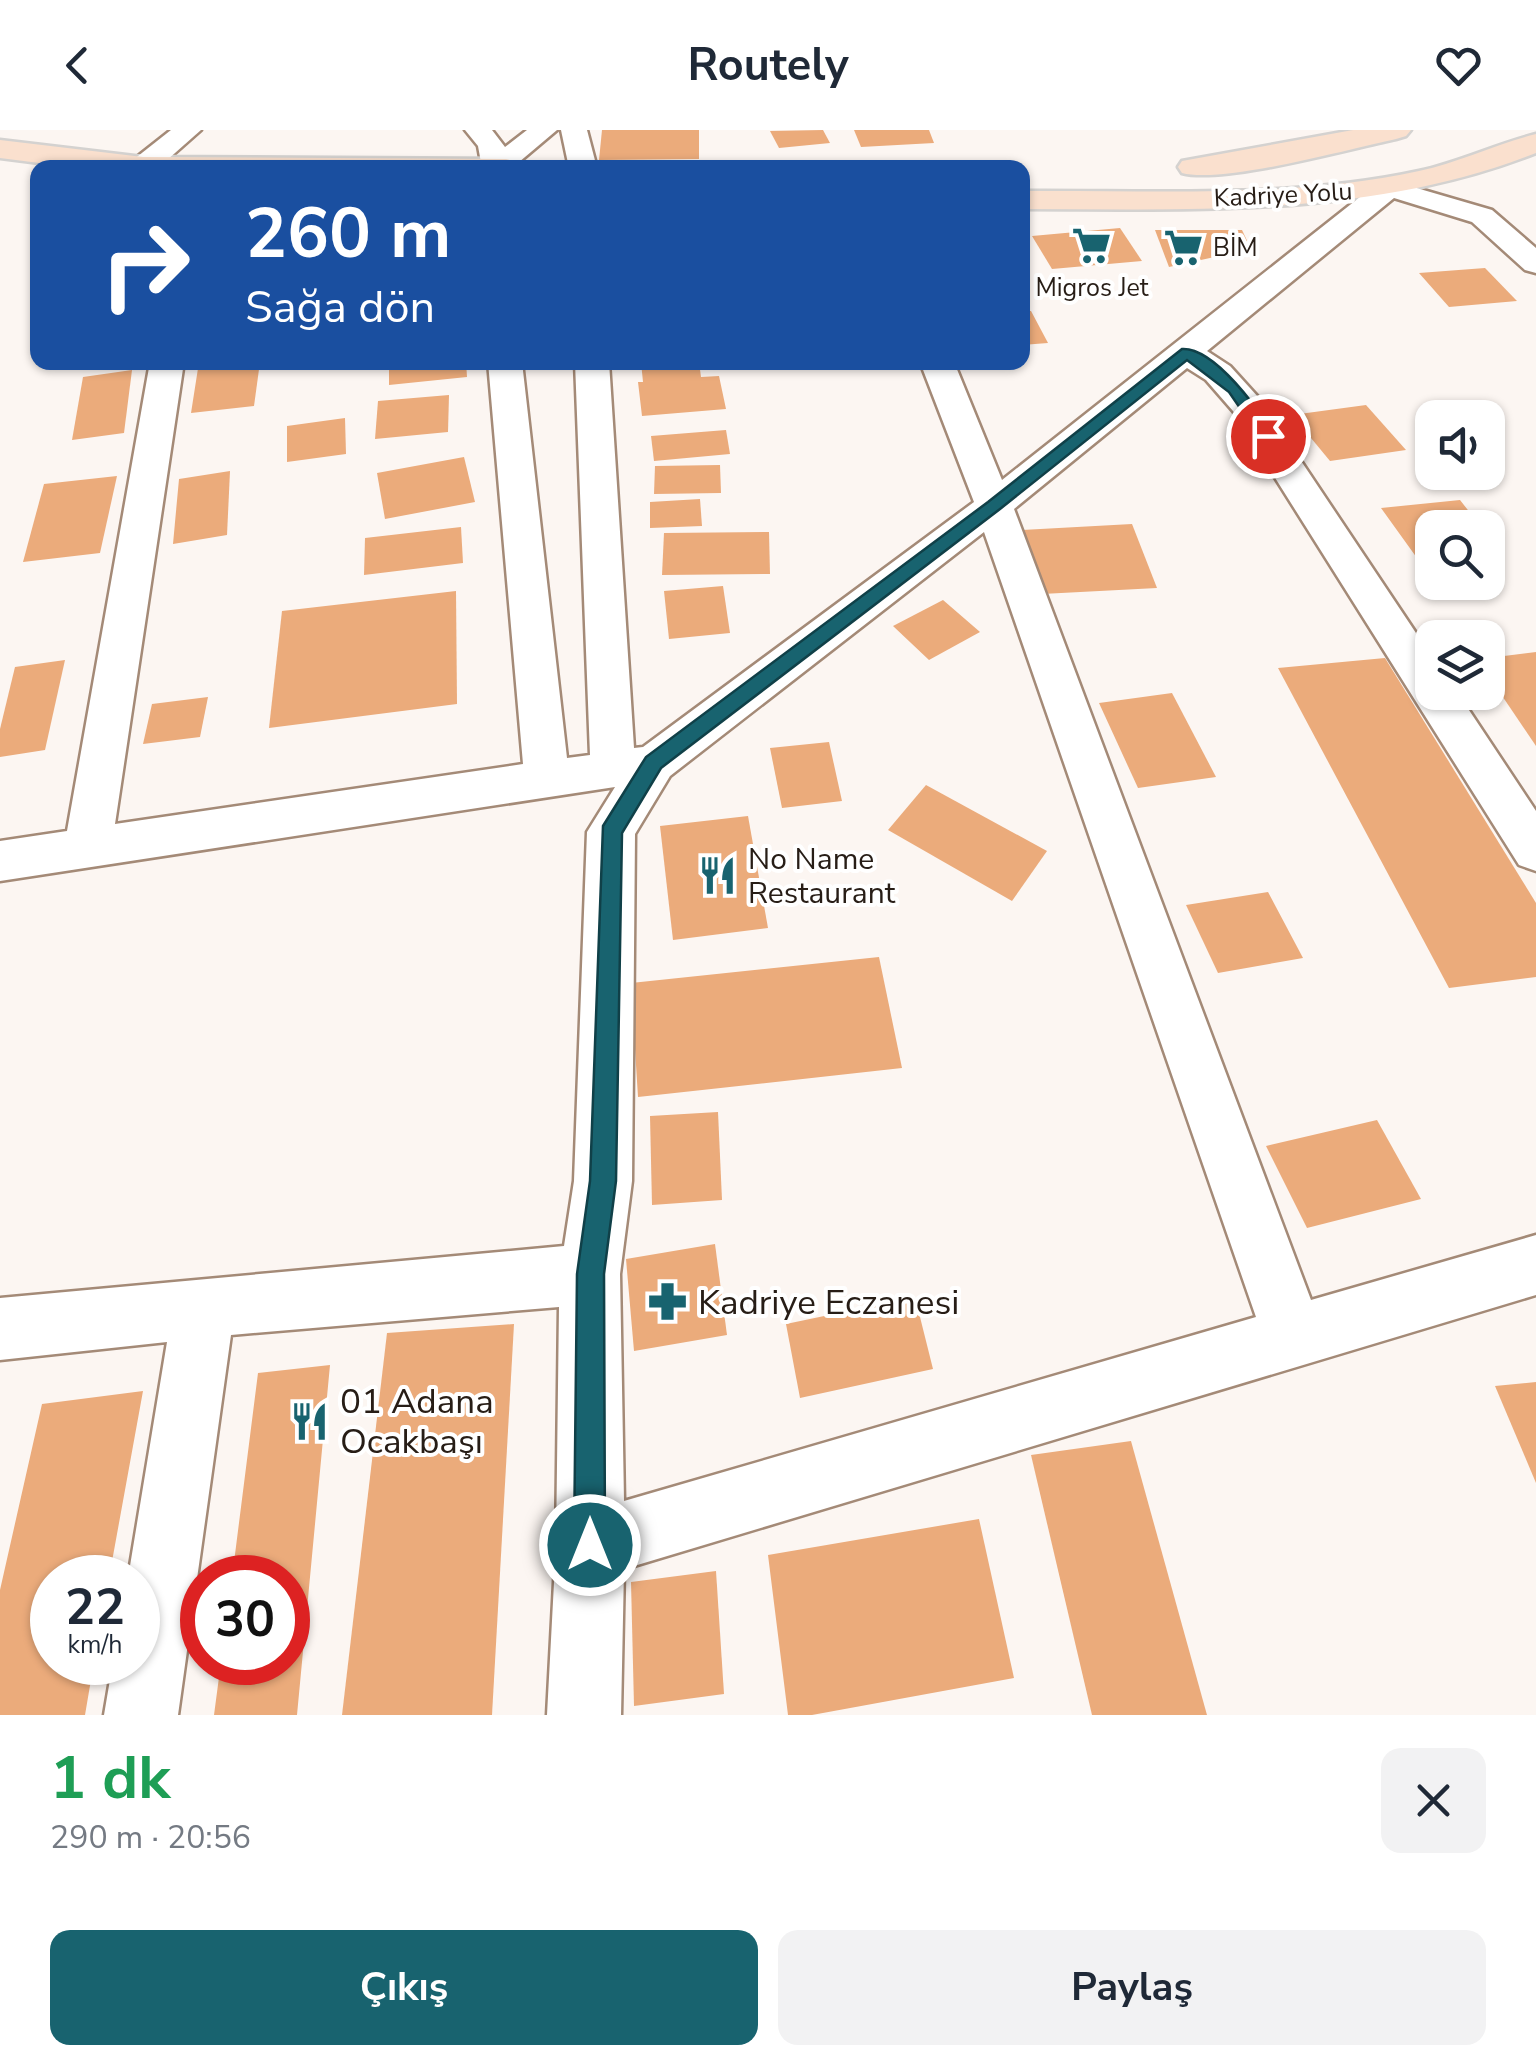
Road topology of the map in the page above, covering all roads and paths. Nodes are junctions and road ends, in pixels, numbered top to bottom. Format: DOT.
graph roads {
  1 [pos="188,130"];
  2 [pos="478,130"];
  3 [pos="544,130"];
  4 [pos="574,130"];
  5 [pos="1327,137"];
  6 [pos="1417,137"];
  7 [pos="1536,143"];
  8 [pos="0,150"];
  9 [pos="89,160"];
  10 [pos="150,160"];
  11 [pos="494,160"];
  12 [pos="504,160"];
  13 [pos="581,160"];
  14 [pos="1474,168"];
  15 [pos="1030,177"];
  16 [pos="1389,188"];
  17 [pos="1030,200"];
  18 [pos="1482,216"];
  19 [pos="1536,264"];
  20 [pos="1187,352"];
  21 [pos="166,370"];
  22 [pos="506,370"];
  23 [pos="593,370"];
  24 [pos="940,370"];
  25 [pos="994,506"];
  26 [pos="1415,664"];
  27 [pos="1445,710"];
  28 [pos="633,766"];
  29 [pos="546,779"];
  30 [pos="88,848"];
  31 [pos="1536,851"];
  32 [pos="0,861"];
  33 [pos="1536,1265"];
  34 [pos="590,1274"];
  35 [pos="204,1307"];
  36 [pos="0,1329"];
  37 [pos="1294,1337"];
  38 [pos="590,1545"];
  39 [pos="141,1715"];
  40 [pos="584,1715"];
  1 -- 10 [label="street"];
  2 -- 11 [label="street"];
  3 -- 12 [label="street"];
  4 -- 13 [label="street"];
  5 -- 6 [label="main road, Kadriye Yolu"];
  5 -- 15 [label="main road, Kadriye Yolu"];
  5 -- 16 [label="main road"];
  6 -- 14 [label="main road"];
  7 -- 14 [label="main road, Kadriye Yolu"];
  8 -- 9 [label="main road"];
  14 -- 16 [label="main road, Kadriye Yolu"];
  14 -- 18 [label="street"];
  16 -- 17 [label="main road, Kadriye Yolu"];
  16 -- 18 [label="street"];
  16 -- 20 [label="street"];
  18 -- 19 [label="street"];
  20 -- 25 [label="street"];
  20 -- 26 [label="street"];
  21 -- 30 [label="street"];
  22 -- 29 [label="street"];
  23 -- 28 [label="street"];
  24 -- 25 [label="street"];
  25 -- 28 [label="street"];
  25 -- 37 [label="street"];
  27 -- 31 [label="street"];
  28 -- 29 [label="street"];
  28 -- 34 [label="street"];
  29 -- 30 [label="street"];
  30 -- 32 [label="street"];
  33 -- 37 [label="street"];
  34 -- 35 [label="street"];
  34 -- 38 [label="street"];
  35 -- 36 [label="street"];
  35 -- 39 [label="street"];
  37 -- 38 [label="street"];
  38 -- 40 [label="street"];
}
